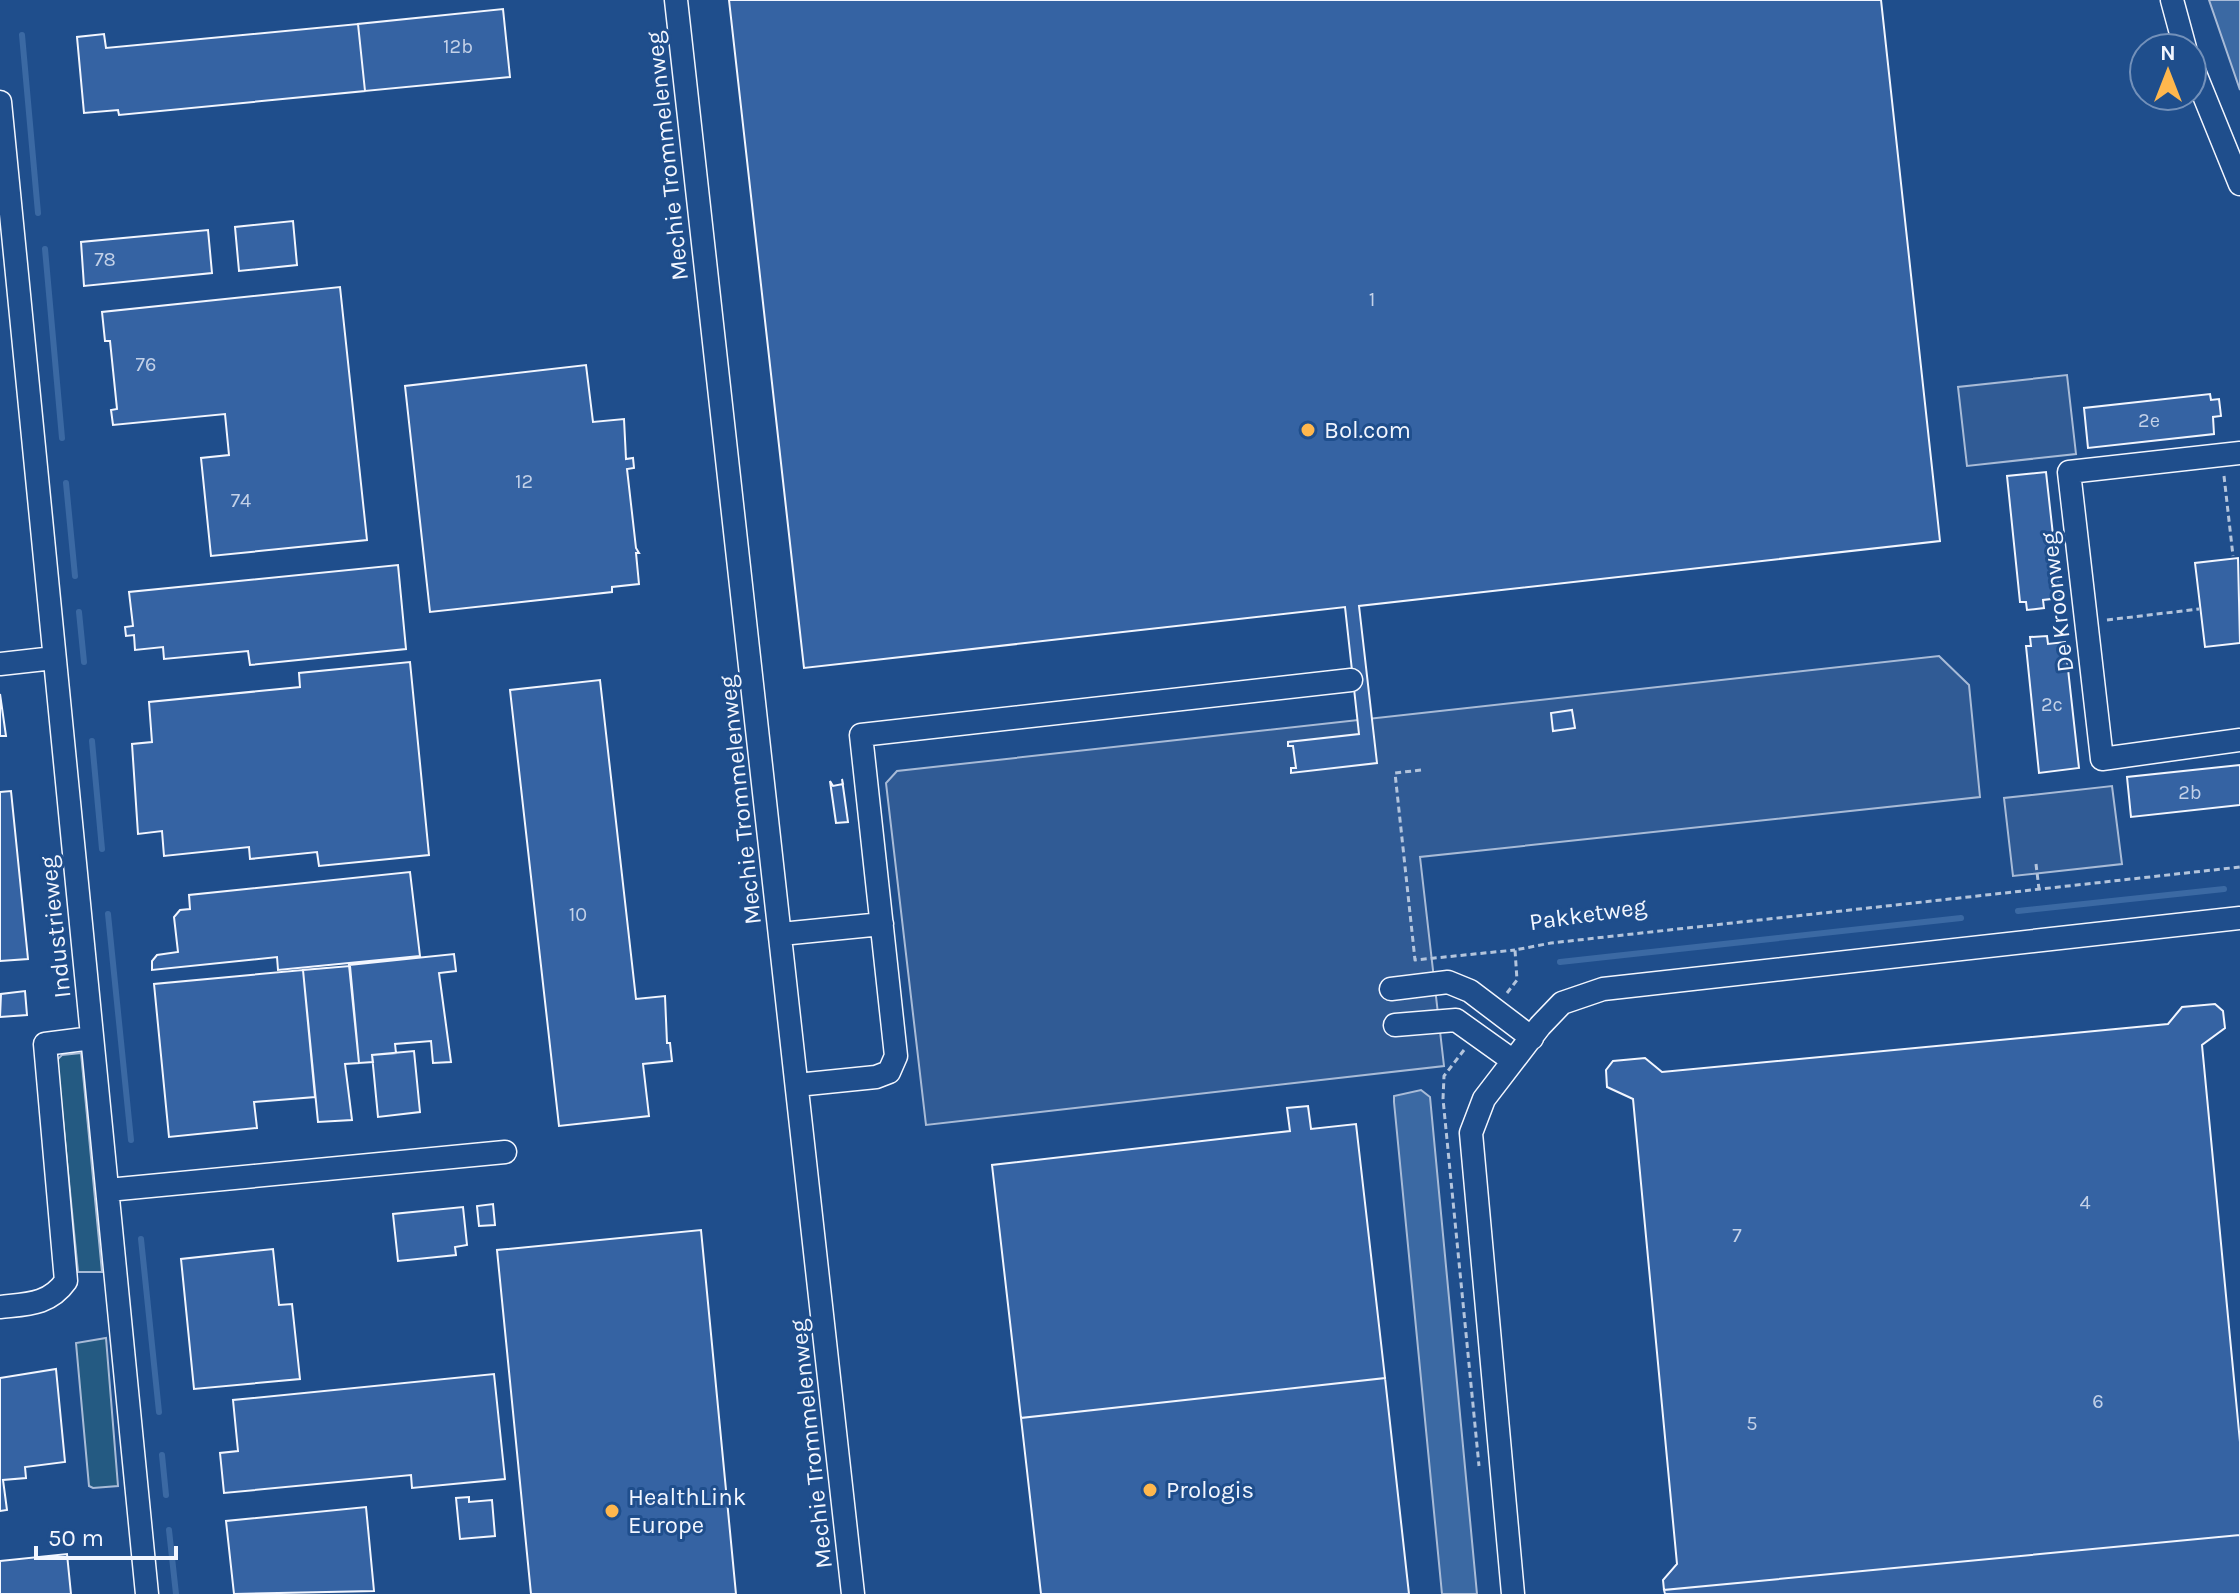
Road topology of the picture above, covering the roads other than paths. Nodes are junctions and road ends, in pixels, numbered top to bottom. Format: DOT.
graph roads {
  1 [pos="676,0"];
  2 [pos="2172,0"];
  3 [pos="2181,32"];
  4 [pos="0,102"];
  5 [pos="2208,105"];
  6 [pos="2240,184"];
  7 [pos="2231,454"];
  8 [pos="54,658"];
  9 [pos="0,664"];
  10 [pos="1351,680"];
  11 [pos="2240,740"];
  12 [pos="2240,918"];
  13 [pos="882,924"];
  14 [pos="781,934"];
  15 [pos="1391,989"];
  16 [pos="1396,1030"];
  17 [pos="92,1038"];
  18 [pos="1532,1038"];
  19 [pos="1512,1060"];
  20 [pos="797,1085"];
  21 [pos="505,1152"];
  22 [pos="108,1190"];
  23 [pos="0,1307"];
  24 [pos="147,1594"];
  25 [pos="853,1594"];
  26 [pos="1513,1594"];
  1 -- 14 [label="street, Mechie Trommelenweg"];
  2 -- 3 [label="street"];
  4 -- 8 [label="street, Industrieweg"];
  5 -- 6 [label="street"];
  7 -- 11 [label="street, De Kroonweg"];
  8 -- 9 [label="street"];
  8 -- 17 [label="street, Industrieweg"];
  10 -- 13 [label="street"];
  12 -- 18 [label="street"];
  13 -- 14 [label="street"];
  13 -- 20 [label="street"];
  14 -- 20 [label="street, Mechie Trommelenweg"];
  15 -- 18 [label="street"];
  16 -- 19 [label="street"];
  17 -- 22 [label="street, Industrieweg"];
  17 -- 23 [label="street"];
  18 -- 19 [label="street"];
  19 -- 26 [label="street"];
  20 -- 25 [label="street, Mechie Trommelenweg"];
  21 -- 22 [label="street"];
  22 -- 24 [label="street, Industrieweg"];
}
